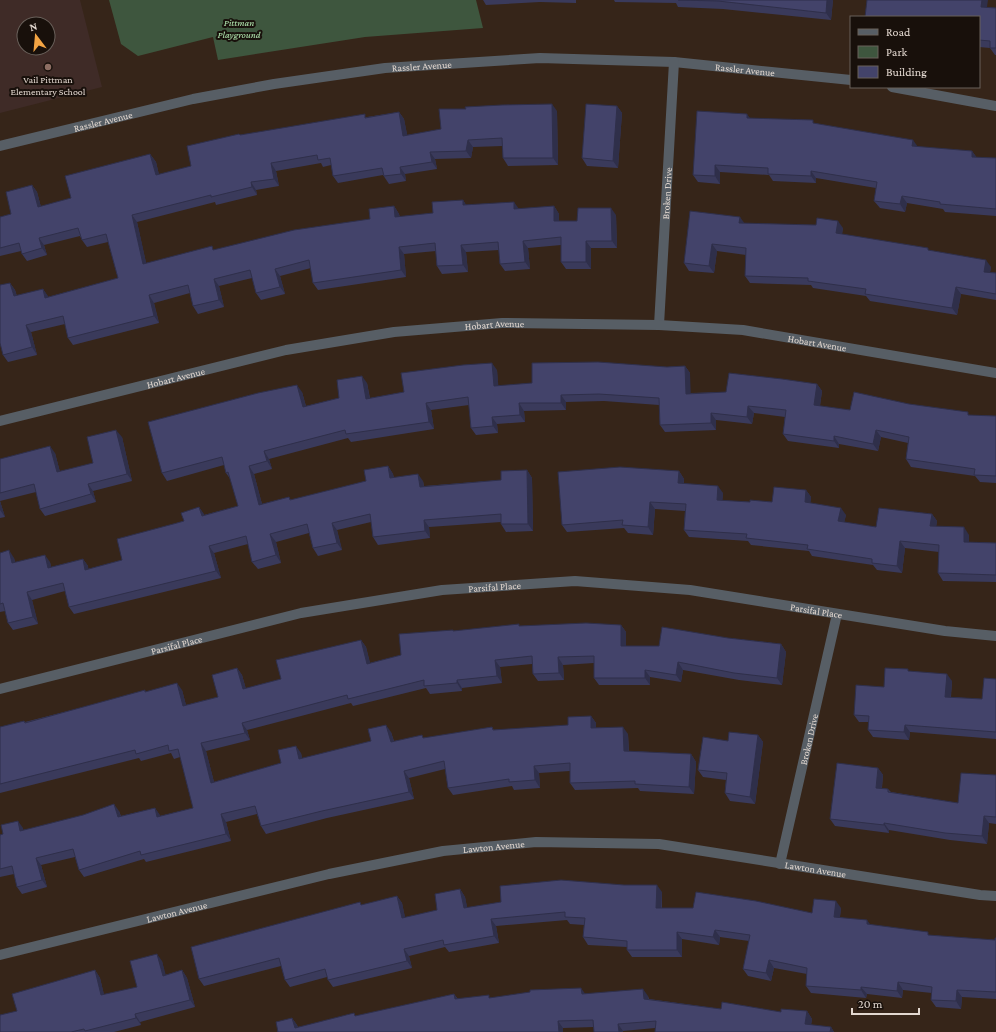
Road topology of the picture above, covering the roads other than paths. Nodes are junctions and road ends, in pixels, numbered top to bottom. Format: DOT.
graph roads {
  1 [pos="674,62"];
  2 [pos="850,80"];
  3 [pos="897,88"];
  4 [pos="996,106"];
  5 [pos="0,146"];
  6 [pos="659,325"];
  7 [pos="996,373"];
  8 [pos="0,421"];
  9 [pos="837,614"];
  10 [pos="996,636"];
  11 [pos="0,689"];
  12 [pos="780,864"];
  13 [pos="996,896"];
  14 [pos="0,955"];
  1 -- 2 [label="street, Rassler Avenue"];
  1 -- 5 [label="street, Rassler Avenue"];
  1 -- 6 [label="street, Broken Drive"];
  3 -- 4 [label="street"];
  6 -- 7 [label="street, Hobart Avenue"];
  6 -- 8 [label="street, Hobart Avenue"];
  9 -- 10 [label="street, Parsifal Place"];
  9 -- 11 [label="street, Parsifal Place"];
  9 -- 12 [label="street, Broken Drive"];
  12 -- 13 [label="street, Lawton Avenue"];
  12 -- 14 [label="street, Lawton Avenue"];
}
